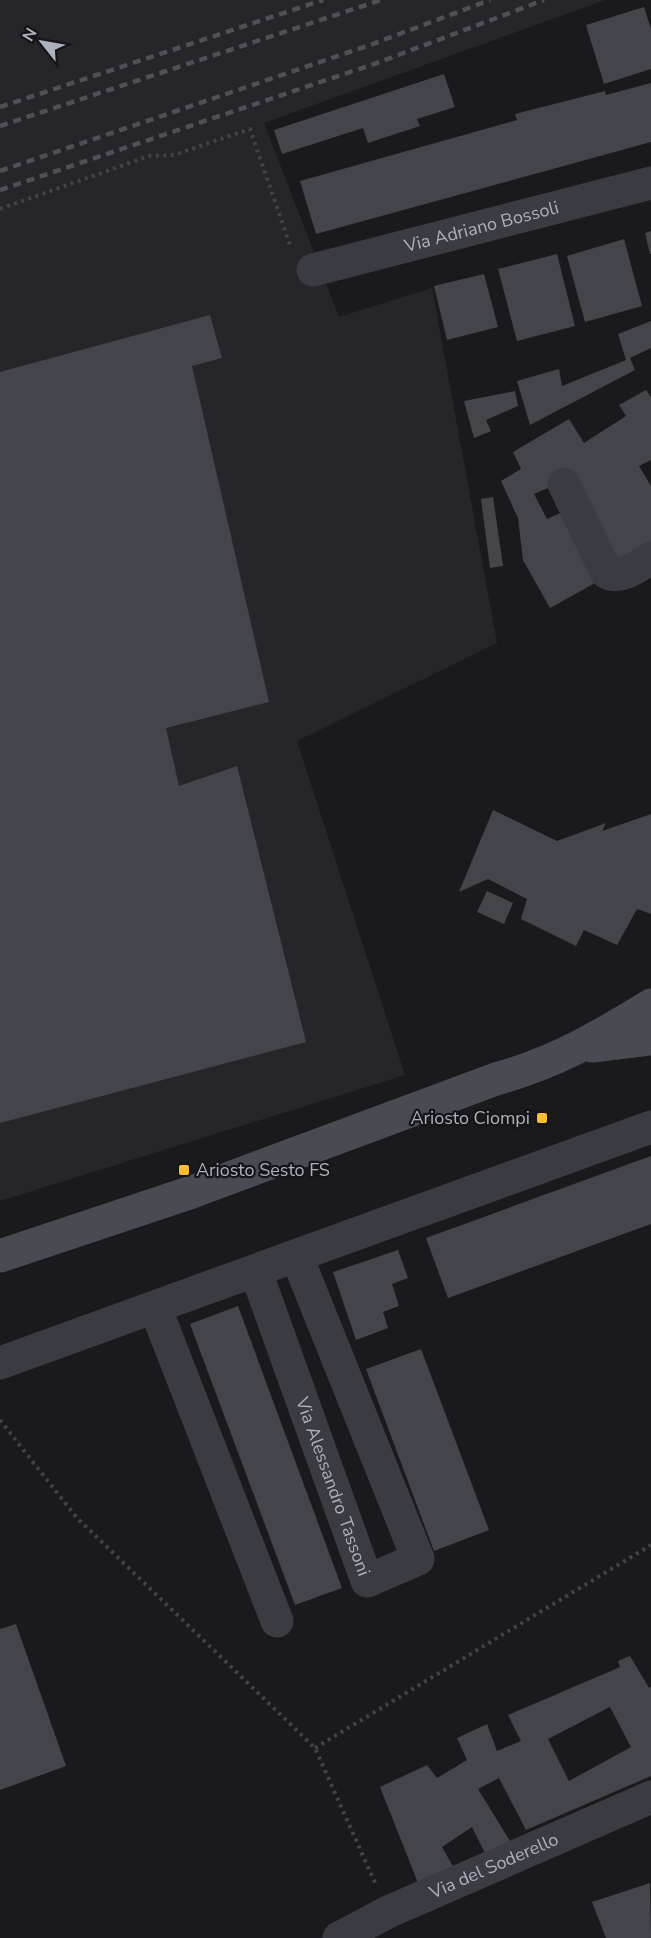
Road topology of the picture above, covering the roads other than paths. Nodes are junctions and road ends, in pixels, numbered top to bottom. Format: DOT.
graph roads {
  1 [pos="651,183"];
  2 [pos="313,270"];
  3 [pos="564,484"];
  4 [pos="651,558"];
  5 [pos="651,1005"];
  6 [pos="651,1039"];
  7 [pos="581,1048"];
  8 [pos="651,1127"];
  9 [pos="0,1256"];
  10 [pos="297,1257"];
  11 [pos="256,1272"];
  12 [pos="155,1307"];
  13 [pos="0,1363"];
  14 [pos="277,1621"];
  15 [pos="651,1797"];
  16 [pos="339,1938"];
  1 -- 2 [label="street, Via Adriano Bossoli"];
  3 -- 4 [label="street"];
  5 -- 7 [label="street"];
  6 -- 7 [label="street"];
  7 -- 9 [label="street"];
  8 -- 10 [label="street"];
  10 -- 11 [label="street"];
  10 -- 11 [label="street, Via Alessandro Tassoni"];
  11 -- 12 [label="street"];
  12 -- 13 [label="street"];
  12 -- 14 [label="street"];
  15 -- 16 [label="street, Via del Soderello"];
}
